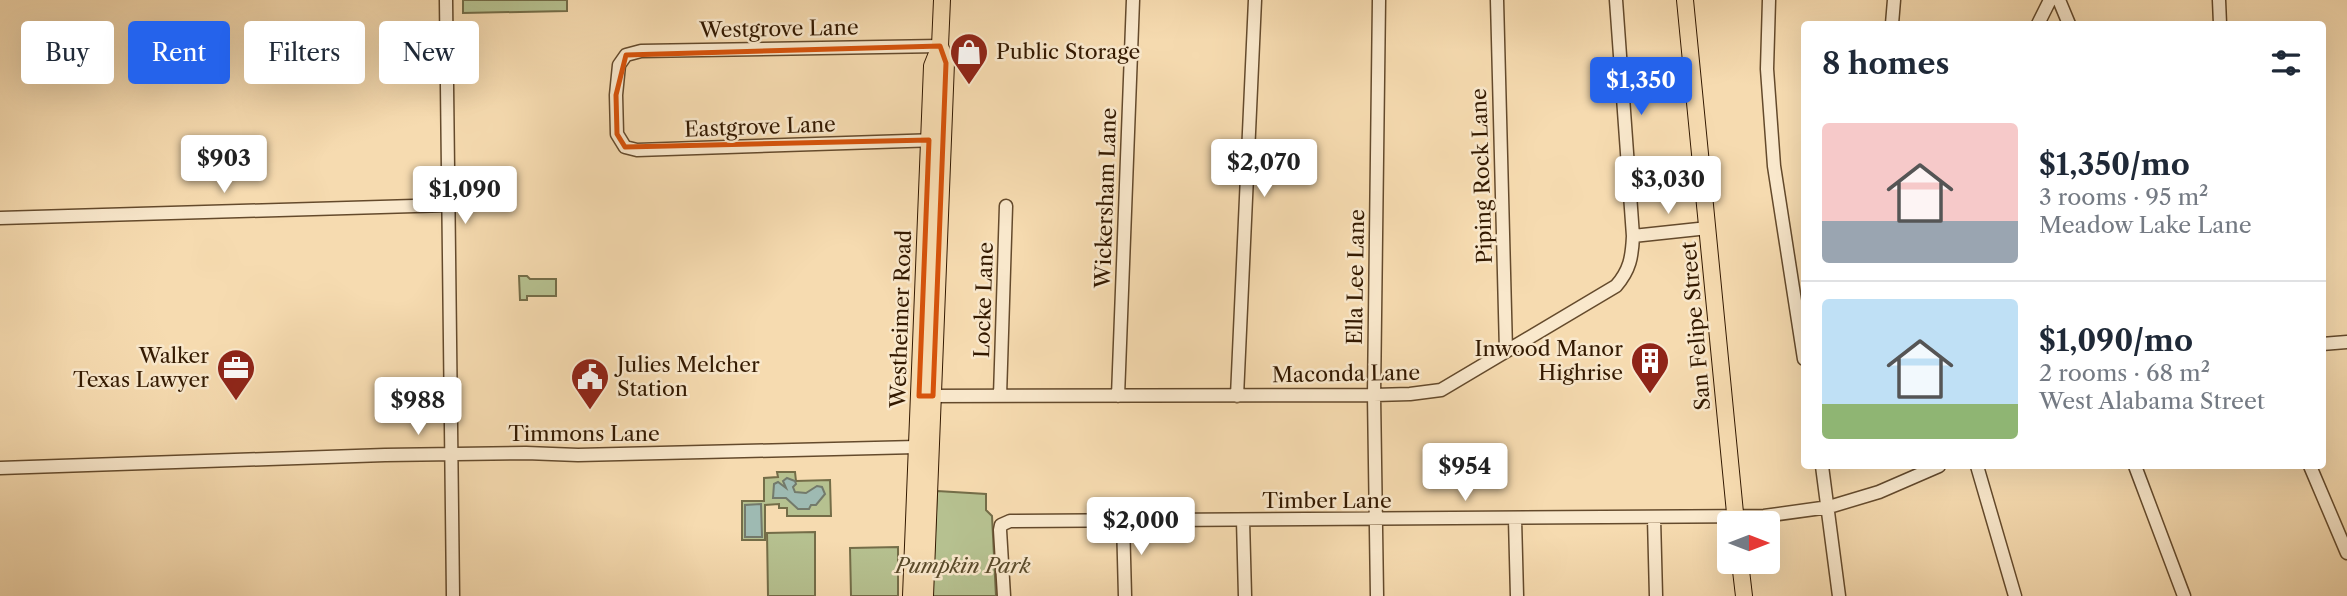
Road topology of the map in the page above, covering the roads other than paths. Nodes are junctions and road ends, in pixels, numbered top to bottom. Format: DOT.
graph roads {
  1 [pos="446,0"];
  2 [pos="942,0"];
  3 [pos="1133,0"];
  4 [pos="1255,0"];
  5 [pos="1379,0"];
  6 [pos="1497,0"];
  7 [pos="1616,0"];
  8 [pos="1685,0"];
  9 [pos="1769,0"];
  10 [pos="1894,0"];
  11 [pos="2050,0"];
  12 [pos="2059,0"];
  13 [pos="2219,0"];
  14 [pos="1892,21"];
  15 [pos="2040,21"];
  16 [pos="2068,21"];
  17 [pos="2220,21"];
  18 [pos="940,46"];
  19 [pos="617,103"];
  20 [pos="936,140"];
  21 [pos="448,205"];
  22 [pos="1006,205"];
  23 [pos="0,218"];
  24 [pos="1708,229"];
  25 [pos="1633,236"];
  26 [pos="1801,340"];
  27 [pos="2347,342"];
  28 [pos="2326,344"];
  29 [pos="1506,351"];
  30 [pos="1374,395"];
  31 [pos="926,396"];
  32 [pos="1000,396"];
  33 [pos="1237,396"];
  34 [pos="1118,397"];
  35 [pos="916,447"];
  36 [pos="452,453"];
  37 [pos="0,468"];
  38 [pos="1823,469"];
  39 [pos="1933,469"];
  40 [pos="1978,469"];
  41 [pos="2135,469"];
  42 [pos="2311,469"];
  43 [pos="930,474"];
  44 [pos="1829,507"];
  45 [pos="1734,511"];
  46 [pos="1780,514"];
  47 [pos="1654,518"];
  48 [pos="1516,519"];
  49 [pos="1123,520"];
  50 [pos="1243,520"];
  51 [pos="1374,520"];
  52 [pos="1717,520"];
  53 [pos="920,531"];
  54 [pos="2347,553"];
  55 [pos="1741,574"];
  56 [pos="453,596"];
  57 [pos="911,596"];
  58 [pos="925,596"];
  59 [pos="1004,596"];
  60 [pos="1125,596"];
  61 [pos="1245,596"];
  62 [pos="1377,596"];
  63 [pos="1517,596"];
  64 [pos="1656,596"];
  65 [pos="1744,596"];
  66 [pos="1839,596"];
  67 [pos="2015,596"];
  68 [pos="2184,596"];
  1 -- 21 [label="street"];
  2 -- 18 [label="main road, Westheimer Road"];
  3 -- 34 [label="street, Wickersham Lane"];
  4 -- 33 [label="street"];
  5 -- 30 [label="street, Ella Lee Lane"];
  6 -- 29 [label="street, Piping Rock Lane"];
  7 -- 25 [label="street, Maconda Lane"];
  8 -- 24 [label="main road, San Felipe Street"];
  9 -- 26 [label="street"];
  10 -- 14 [label="street"];
  11 -- 15 [label="street"];
  12 -- 16 [label="street"];
  13 -- 17 [label="street"];
  18 -- 19 [label="street, Westgrove Lane"];
  18 -- 20 [label="main road, Westheimer Road"];
  19 -- 20 [label="street, Eastgrove Lane"];
  20 -- 31 [label="main road, Westheimer Road"];
  21 -- 23 [label="street"];
  21 -- 36 [label="street"];
  22 -- 32 [label="street, Locke Lane"];
  24 -- 25 [label="street"];
  24 -- 45 [label="main road, San Felipe Street"];
  25 -- 29 [label="street, Maconda Lane"];
  27 -- 28 [label="street"];
  29 -- 30 [label="street, Maconda Lane"];
  30 -- 33 [label="street, Maconda Lane"];
  30 -- 51 [label="street, Ella Lee Lane"];
  31 -- 32 [label="street, Maconda Lane"];
  31 -- 35 [label="main road, Westheimer Road"];
  31 -- 43 [label="main road, Westheimer Road"];
  32 -- 34 [label="street, Maconda Lane"];
  33 -- 34 [label="street, Maconda Lane"];
  35 -- 36 [label="street, Timmons Lane"];
  35 -- 43 [label="main road"];
  35 -- 53 [label="main road, Westheimer Road"];
  36 -- 37 [label="street, Timmons Lane"];
  36 -- 56 [label="street"];
  38 -- 44 [label="street"];
  39 -- 44 [label="street, Timber Lane"];
  40 -- 67 [label="street"];
  41 -- 68 [label="street"];
  42 -- 54 [label="street"];
  43 -- 53 [label="main road, Westheimer Road"];
  44 -- 46 [label="street, Timber Lane"];
  44 -- 66 [label="street"];
  47 -- 48 [label="street, Timber Lane"];
  47 -- 52 [label="street, Timber Lane"];
  47 -- 64 [label="street"];
  48 -- 51 [label="street, Timber Lane"];
  48 -- 63 [label="street"];
  49 -- 50 [label="street, Timber Lane"];
  49 -- 59 [label="street, Timber Lane"];
  49 -- 60 [label="street"];
  50 -- 51 [label="street, Timber Lane"];
  50 -- 61 [label="street"];
  51 -- 62 [label="street, Ella Lee Lane"];
  53 -- 57 [label="main road, Westheimer Road"];
  53 -- 58 [label="main road, Westheimer Road"];
  55 -- 65 [label="main road"];
}
